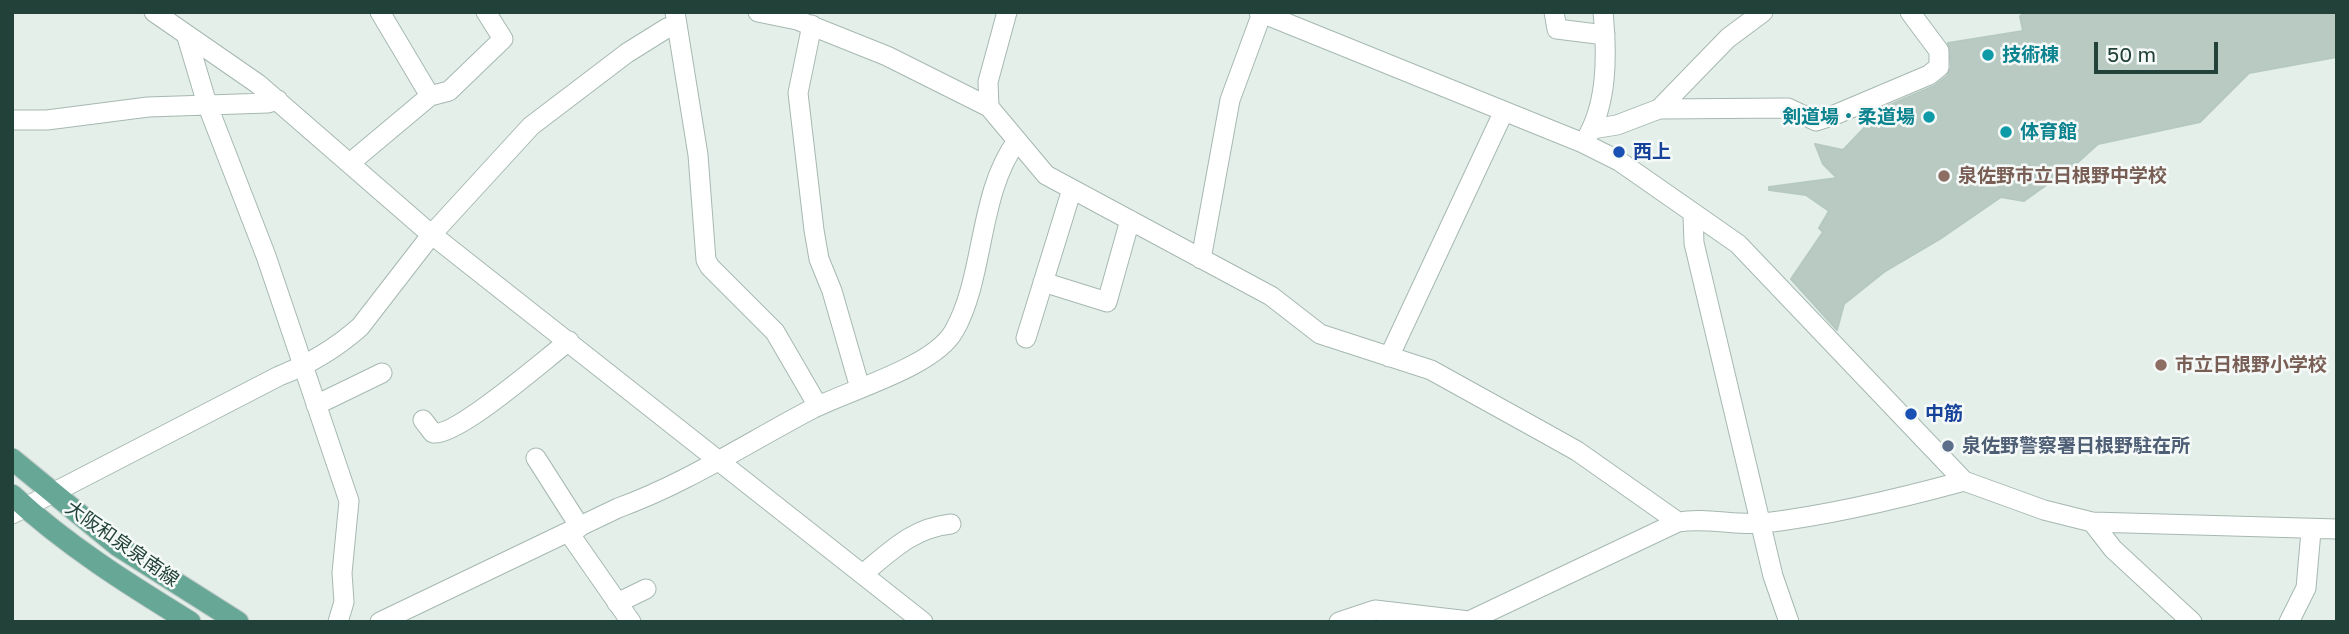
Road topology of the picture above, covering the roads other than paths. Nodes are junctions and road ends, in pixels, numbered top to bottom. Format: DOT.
graph roads {
  1 [pos="154,12"];
  2 [pos="380,12"];
  3 [pos="486,12"];
  4 [pos="758,12"];
  5 [pos="1007,12"];
  6 [pos="1554,12"];
  7 [pos="1603,12"];
  8 [pos="1763,12"];
  9 [pos="1910,12"];
  10 [pos="1261,13"];
  11 [pos="676,20"];
  12 [pos="1299,20"];
  13 [pos="812,25"];
  14 [pos="1605,35"];
  15 [pos="187,37"];
  16 [pos="429,96"];
  17 [pos="278,100"];
  18 [pos="207,104"];
  19 [pos="989,107"];
  20 [pos="1659,109"];
  21 [pos="1504,111"];
  22 [pos="12,120"];
  23 [pos="1588,136"];
  24 [pos="1017,141"];
  25 [pos="350,163"];
  26 [pos="1072,189"];
  27 [pos="1693,215"];
  28 [pos="1130,220"];
  29 [pos="432,234"];
  30 [pos="1201,258"];
  31 [pos="1043,282"];
  32 [pos="1026,338"];
  33 [pos="569,341"];
  34 [pos="1389,357"];
  35 [pos="302,367"];
  36 [pos="382,373"];
  37 [pos="860,388"];
  38 [pos="316,405"];
  39 [pos="818,406"];
  40 [pos="423,419"];
  41 [pos="12,459"];
  42 [pos="535,459"];
  43 [pos="720,460"];
  44 [pos="1964,481"];
  45 [pos="50,492"];
  46 [pos="16,505"];
  47 [pos="1678,522"];
  48 [pos="2092,522"];
  49 [pos="1760,523"];
  50 [pos="951,524"];
  51 [pos="2337,529"];
  52 [pos="575,530"];
  53 [pos="2312,531"];
  54 [pos="864,573"];
  55 [pos="646,589"];
  56 [pos="617,603"];
  57 [pos="190,622"];
  58 [pos="237,622"];
  59 [pos="338,622"];
  60 [pos="380,622"];
  61 [pos="631,622"];
  62 [pos="923,622"];
  63 [pos="1339,622"];
  64 [pos="1789,622"];
  65 [pos="2192,622"];
  66 [pos="2289,622"];
  1 -- 15 [label="street"];
  2 -- 16 [label="street"];
  3 -- 16 [label="street"];
  4 -- 13 [label="street"];
  5 -- 19 [label="street"];
  6 -- 14 [label="street"];
  7 -- 14 [label="street"];
  8 -- 20 [label="street"];
  9 -- 20 [label="street"];
  10 -- 12 [label="street"];
  10 -- 30 [label="street"];
  11 -- 29 [label="street"];
  11 -- 39 [label="street"];
  12 -- 21 [label="street"];
  13 -- 19 [label="street"];
  13 -- 37 [label="street"];
  14 -- 23 [label="street"];
  15 -- 17 [label="street"];
  15 -- 18 [label="street"];
  16 -- 25 [label="street"];
  17 -- 18 [label="street"];
  17 -- 25 [label="street"];
  18 -- 22 [label="street"];
  18 -- 35 [label="street"];
  19 -- 24 [label="street"];
  20 -- 23 [label="street"];
  21 -- 23 [label="street"];
  21 -- 34 [label="street"];
  23 -- 27 [label="street"];
  24 -- 26 [label="street"];
  24 -- 37 [label="street"];
  25 -- 29 [label="street"];
  26 -- 28 [label="street"];
  26 -- 31 [label="street"];
  27 -- 44 [label="street"];
  27 -- 49 [label="street"];
  28 -- 30 [label="street"];
  28 -- 31 [label="street"];
  29 -- 33 [label="street"];
  29 -- 35 [label="street"];
  30 -- 34 [label="street"];
  31 -- 32 [label="street"];
  33 -- 40 [label="street"];
  33 -- 43 [label="street"];
  34 -- 47 [label="street"];
  35 -- 38 [label="street"];
  35 -- 45 [label="street"];
  36 -- 38 [label="street"];
  37 -- 39 [label="street"];
  38 -- 59 [label="street"];
  39 -- 43 [label="street"];
  41 -- 45 [label="main road, 大阪和泉泉南線"];
  42 -- 52 [label="street"];
  43 -- 52 [label="street"];
  43 -- 54 [label="street"];
  44 -- 48 [label="street"];
  44 -- 49 [label="street"];
  45 -- 46 [label="street"];
  45 -- 58 [label="main road, 大阪和泉泉南線"];
  46 -- 57 [label="main road, 大阪和泉泉南線"];
  47 -- 49 [label="street"];
  47 -- 63 [label="street"];
  48 -- 53 [label="street"];
  48 -- 65 [label="street"];
  49 -- 64 [label="street"];
  50 -- 54 [label="street"];
  51 -- 53 [label="street"];
  52 -- 56 [label="street"];
  52 -- 60 [label="street"];
  53 -- 66 [label="street"];
  54 -- 62 [label="street"];
  55 -- 56 [label="street"];
  56 -- 61 [label="street"];
}
